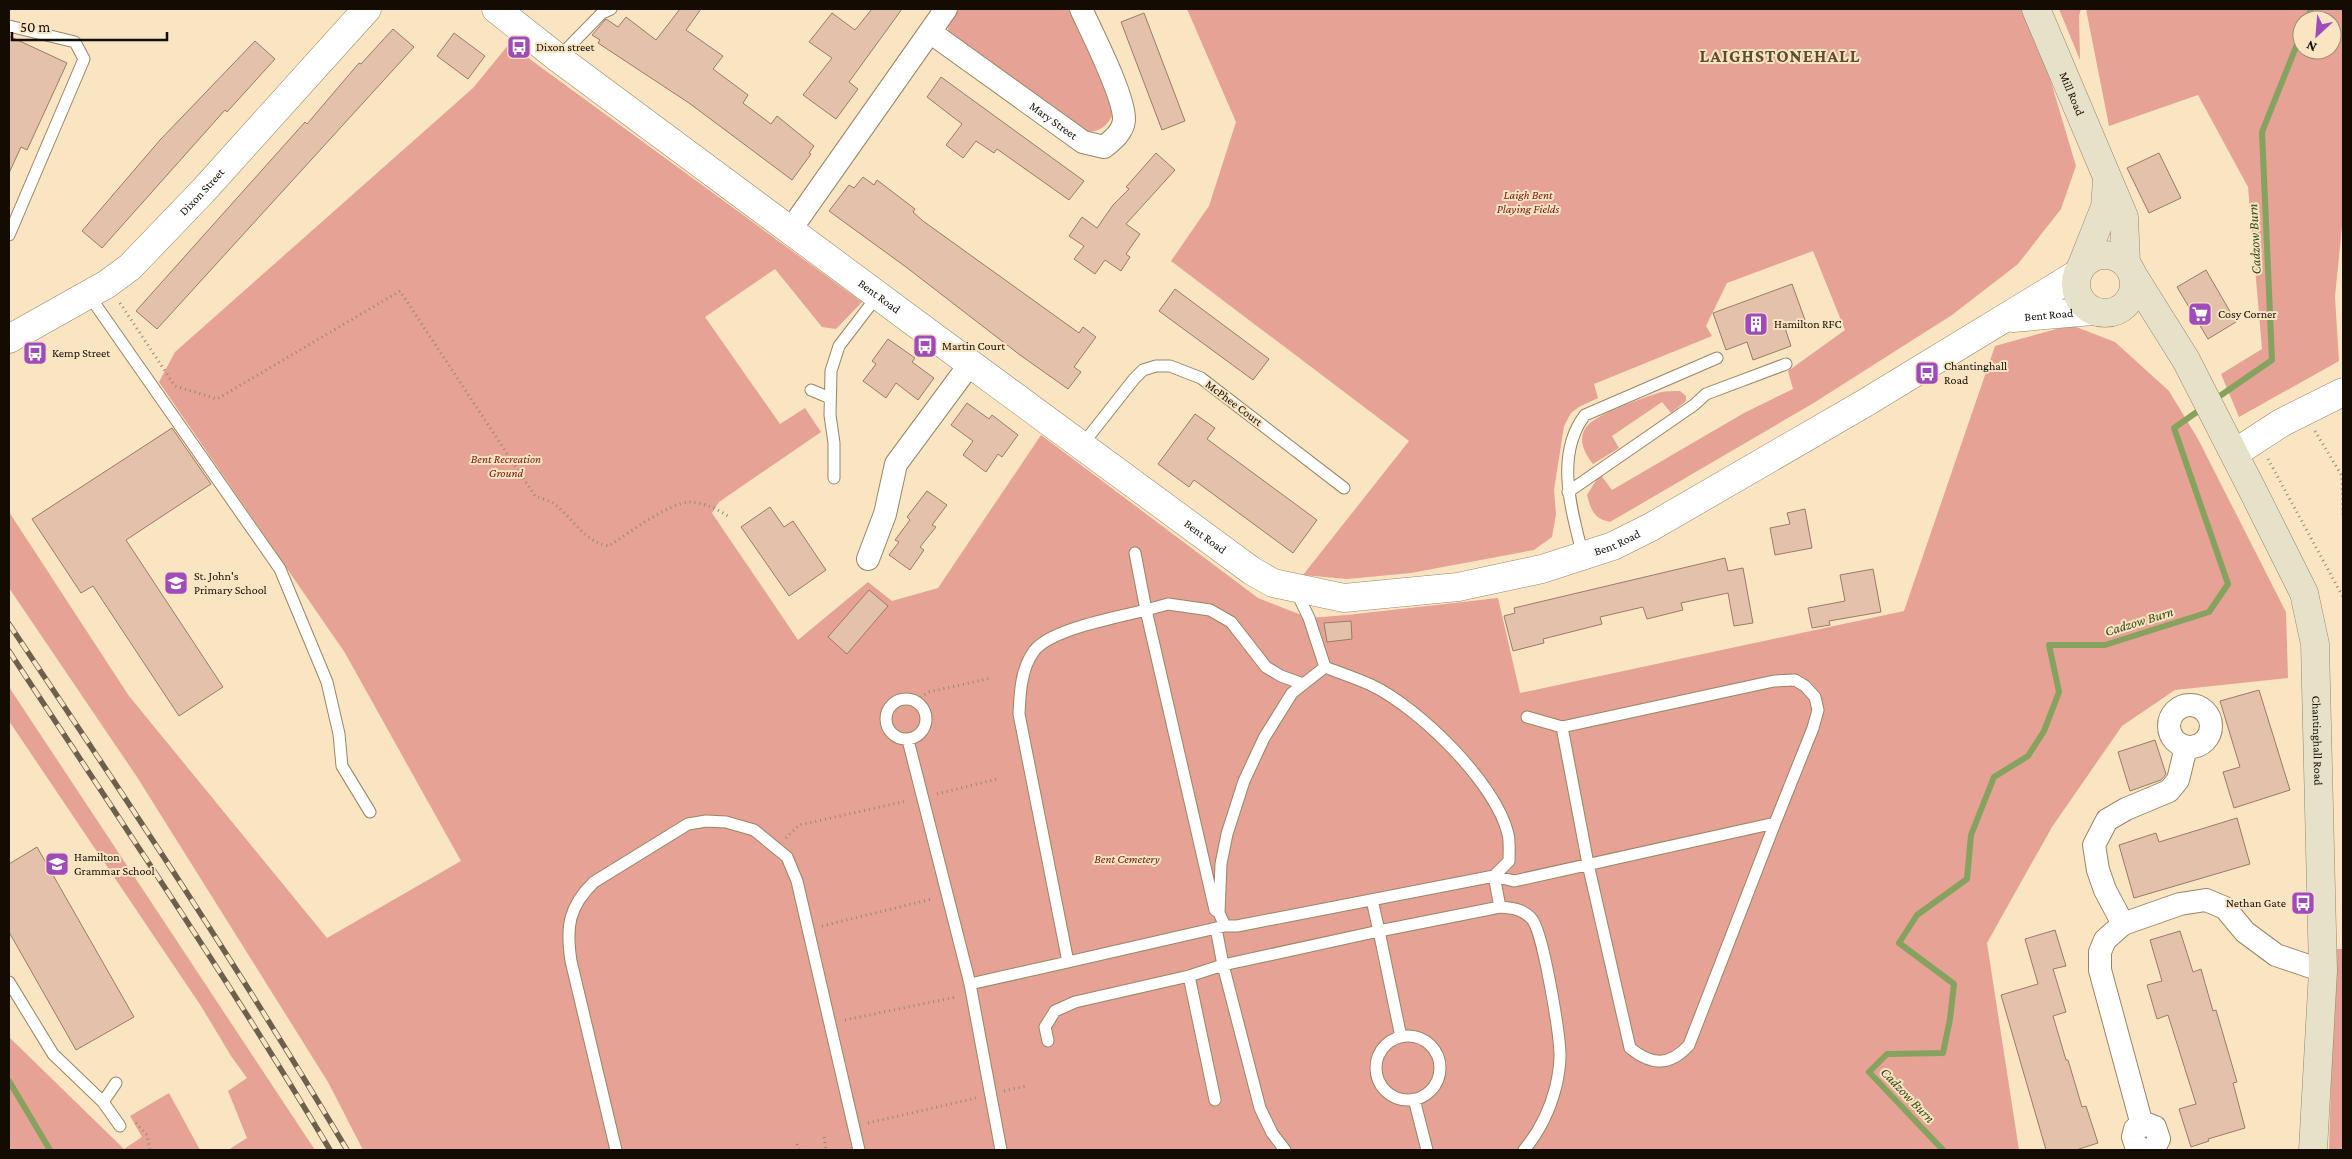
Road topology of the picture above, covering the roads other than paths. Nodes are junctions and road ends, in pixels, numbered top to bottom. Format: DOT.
graph roads {
  1 [pos="367,9"];
  2 [pos="496,9"];
  3 [pos="611,9"];
  4 [pos="946,9"];
  5 [pos="1081,9"];
  6 [pos="2036,9"];
  7 [pos="9,26"];
  8 [pos="930,32"];
  9 [pos="558,58"];
  10 [pos="2108,179"];
  11 [pos="791,229"];
  12 [pos="9,235"];
  13 [pos="2080,269"];
  14 [pos="2130,270"];
  15 [pos="97,289"];
  16 [pos="878,295"];
  17 [pos="2104,311"];
  18 [pos="2006,318"];
  19 [pos="9,339"];
  20 [pos="1716,358"];
  21 [pos="2186,360"];
  22 [pos="970,364"];
  23 [pos="1786,364"];
  24 [pos="812,390"];
  25 [pos="2343,392"];
  26 [pos="830,398"];
  27 [pos="1082,445"];
  28 [pos="2246,446"];
  29 [pos="834,478"];
  30 [pos="1344,488"];
  31 [pos="1568,492"];
  32 [pos="1135,553"];
  33 [pos="1583,556"];
  34 [pos="868,559"];
  35 [pos="1295,589"];
  36 [pos="1146,610"];
  37 [pos="1324,667"];
  38 [pos="1303,684"];
  39 [pos="1527,717"];
  40 [pos="1562,727"];
  41 [pos="908,740"];
  42 [pos="2186,746"];
  43 [pos="370,812"];
  44 [pos="1774,823"];
  45 [pos="1588,864"];
  46 [pos="1494,876"];
  47 [pos="1372,900"];
  48 [pos="1500,907"];
  49 [pos="1219,913"];
  50 [pos="2123,924"];
  51 [pos="1221,928"];
  52 [pos="1379,931"];
  53 [pos="1068,962"];
  54 [pos="1223,965"];
  55 [pos="2322,971"];
  56 [pos="1189,976"];
  57 [pos="9,982"];
  58 [pos="971,989"];
  59 [pos="1401,1037"];
  60 [pos="1048,1041"];
  61 [pos="116,1083"];
  62 [pos="1215,1100"];
  63 [pos="1414,1100"];
  64 [pos="103,1102"];
  65 [pos="120,1126"];
  66 [pos="616,1150"];
  67 [pos="859,1150"];
  68 [pos="1001,1150"];
  69 [pos="1285,1150"];
  70 [pos="1427,1150"];
  71 [pos="1524,1150"];
  72 [pos="2146,1150"];
  73 [pos="2313,1150"];
  1 -- 15 [label="street, Dixon Street"];
  2 -- 9 [label="street, Bent Road"];
  3 -- 9 [label="lane"];
  4 -- 8 [label="street"];
  5 -- 8 [label="street, Mary Street"];
  6 -- 10 [label="main road, Mill Road"];
  7 -- 12 [label="lane"];
  8 -- 11 [label="street"];
  9 -- 11 [label="street, Bent Road"];
  10 -- 13 [label="main road, Mill Road"];
  10 -- 14 [label="main road, Mill Road"];
  11 -- 16 [label="street, Bent Road"];
  13 -- 14 [label="main road"];
  13 -- 17 [label="main road"];
  13 -- 18 [label="street, Bent Road"];
  14 -- 17 [label="main road"];
  14 -- 21 [label="main road, Chantinghall Road"];
  15 -- 19 [label="street, Dixon Street"];
  15 -- 43 [label="lane"];
  16 -- 22 [label="street, Bent Road"];
  16 -- 26 [label="lane"];
  17 -- 18 [label="street, Bent Road"];
  17 -- 21 [label="main road, Chantinghall Road"];
  18 -- 33 [label="street, Bent Road"];
  20 -- 31 [label="lane"];
  21 -- 28 [label="main road, Chantinghall Road"];
  22 -- 27 [label="street, Bent Road"];
  22 -- 34 [label="street"];
  23 -- 31 [label="lane"];
  24 -- 26 [label="lane"];
  25 -- 28 [label="street"];
  26 -- 29 [label="lane"];
  27 -- 30 [label="lane, McPhee Court"];
  27 -- 35 [label="street, Bent Road"];
  28 -- 55 [label="main road, Chantinghall Road"];
  31 -- 33 [label="lane"];
  32 -- 36 [label="lane"];
  33 -- 35 [label="street, Bent Road"];
  35 -- 37 [label="lane"];
  36 -- 38 [label="lane"];
  36 -- 49 [label="lane"];
  36 -- 53 [label="lane"];
  37 -- 38 [label="lane"];
  37 -- 46 [label="lane"];
  38 -- 49 [label="lane"];
  39 -- 40 [label="lane"];
  40 -- 44 [label="lane"];
  40 -- 45 [label="lane"];
  41 -- 41 [label="lane"];
  41 -- 58 [label="lane"];
  42 -- 50 [label="street"];
  44 -- 45 [label="lane"];
  44 -- 45 [label="lane"];
  45 -- 46 [label="lane"];
  46 -- 47 [label="lane"];
  46 -- 48 [label="lane"];
  47 -- 51 [label="lane"];
  47 -- 52 [label="lane"];
  48 -- 52 [label="lane"];
  48 -- 71 [label="lane"];
  49 -- 51 [label="lane"];
  50 -- 55 [label="street"];
  50 -- 72 [label="street"];
  51 -- 53 [label="lane"];
  51 -- 54 [label="lane"];
  52 -- 54 [label="lane"];
  52 -- 59 [label="lane"];
  53 -- 58 [label="lane"];
  54 -- 56 [label="lane"];
  54 -- 69 [label="lane"];
  55 -- 73 [label="main road, Chantinghall Road"];
  56 -- 60 [label="lane"];
  56 -- 62 [label="lane"];
  57 -- 64 [label="lane"];
  58 -- 68 [label="lane"];
  59 -- 63 [label="lane"];
  59 -- 63 [label="lane"];
  61 -- 64 [label="lane"];
  63 -- 70 [label="lane"];
  64 -- 65 [label="lane"];
  66 -- 67 [label="lane"];
}
